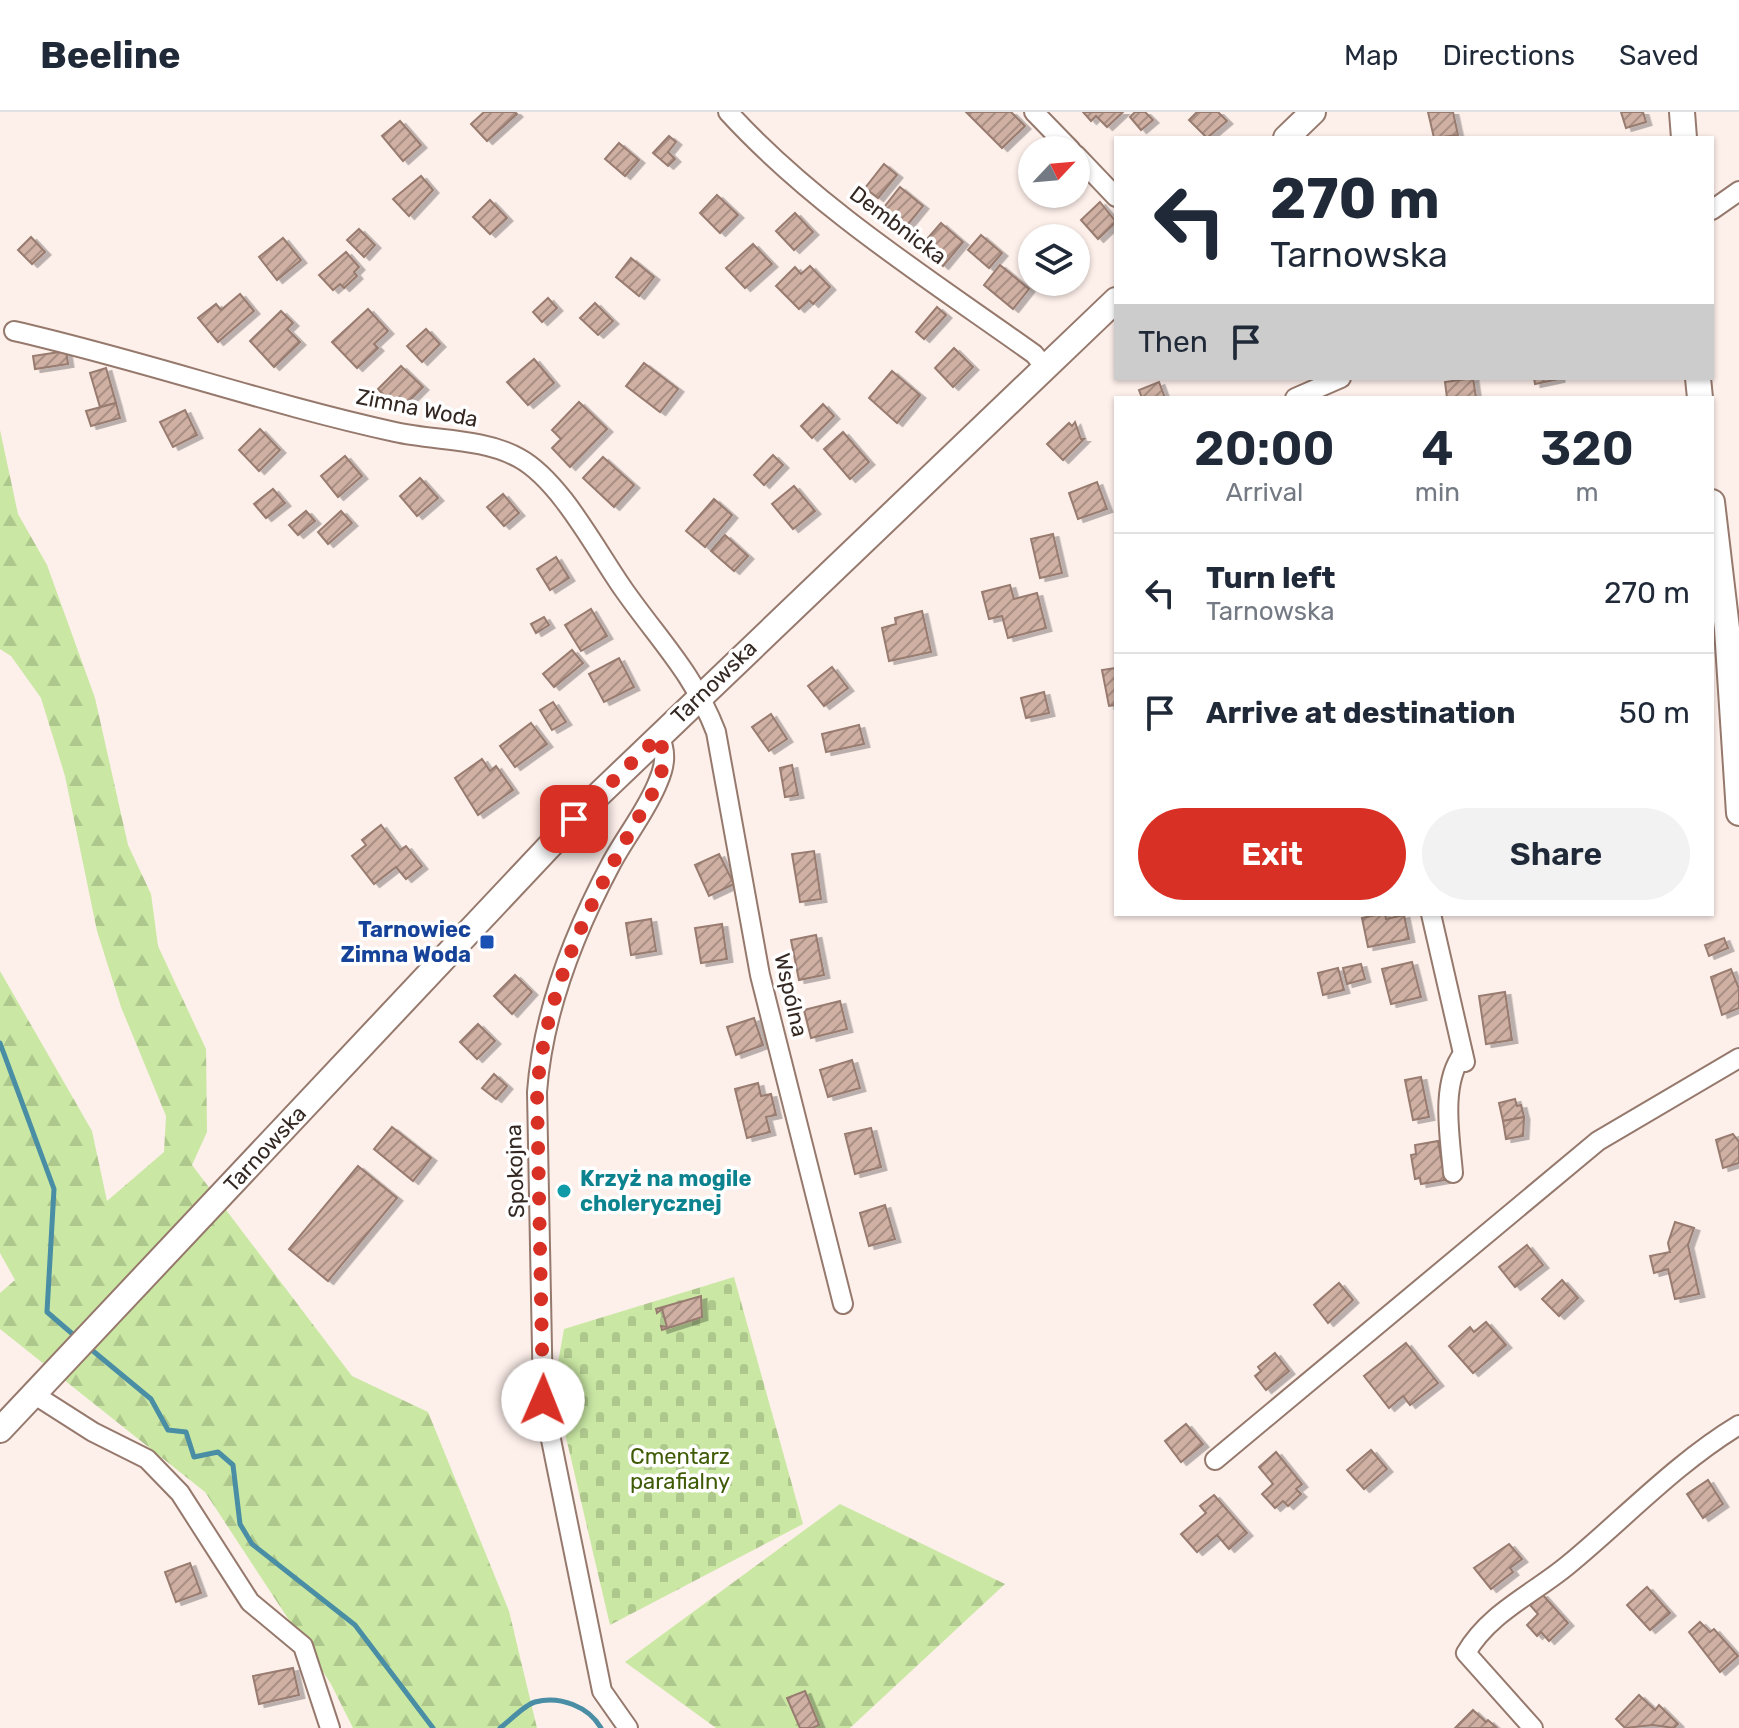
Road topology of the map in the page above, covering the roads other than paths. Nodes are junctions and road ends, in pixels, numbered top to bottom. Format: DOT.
graph roads {
  1 [pos="728,112"];
  2 [pos="1034,112"];
  3 [pos="1313,112"];
  4 [pos="1682,112"];
  5 [pos="1057,136"];
  6 [pos="1288,136"];
  7 [pos="1684,136"];
  8 [pos="1090,170"];
  9 [pos="1739,191"];
  10 [pos="1114,195"];
  11 [pos="1714,209"];
  12 [pos="1114,302"];
  13 [pos="14,331"];
  14 [pos="1045,367"];
  15 [pos="1333,387"];
  16 [pos="1302,396"];
  17 [pos="1714,519"];
  18 [pos="702,694"];
  19 [pos="659,736"];
  20 [pos="1739,813"];
  21 [pos="1431,916"];
  22 [pos="1739,1058"];
  23 [pos="1453,1173"];
  24 [pos="843,1304"];
  25 [pos="35,1395"];
  26 [pos="1739,1425"];
  27 [pos="0,1430"];
  28 [pos="1215,1460"];
  29 [pos="330,1728"];
  30 [pos="628,1728"];
  31 [pos="1533,1728"];
  1 -- 14 [label="street, Dembnicka"];
  2 -- 5 [label="street"];
  3 -- 6 [label="main road"];
  4 -- 7 [label="main road"];
  8 -- 10 [label="street"];
  9 -- 11 [label="street"];
  12 -- 14 [label="main road, Tarnowska"];
  13 -- 18 [label="street, Zimna Woda"];
  14 -- 18 [label="main road, Tarnowska"];
  15 -- 16 [label="street"];
  17 -- 20 [label="main road"];
  18 -- 19 [label="main road, Tarnowska"];
  18 -- 24 [label="street, Wspólna"];
  19 -- 25 [label="main road, Tarnowska"];
  19 -- 30 [label="street, Spokojna"];
  21 -- 23 [label="street"];
  22 -- 28 [label="street"];
  25 -- 27 [label="main road, Tarnowska"];
  25 -- 29 [label="street"];
  26 -- 31 [label="street"];
}
